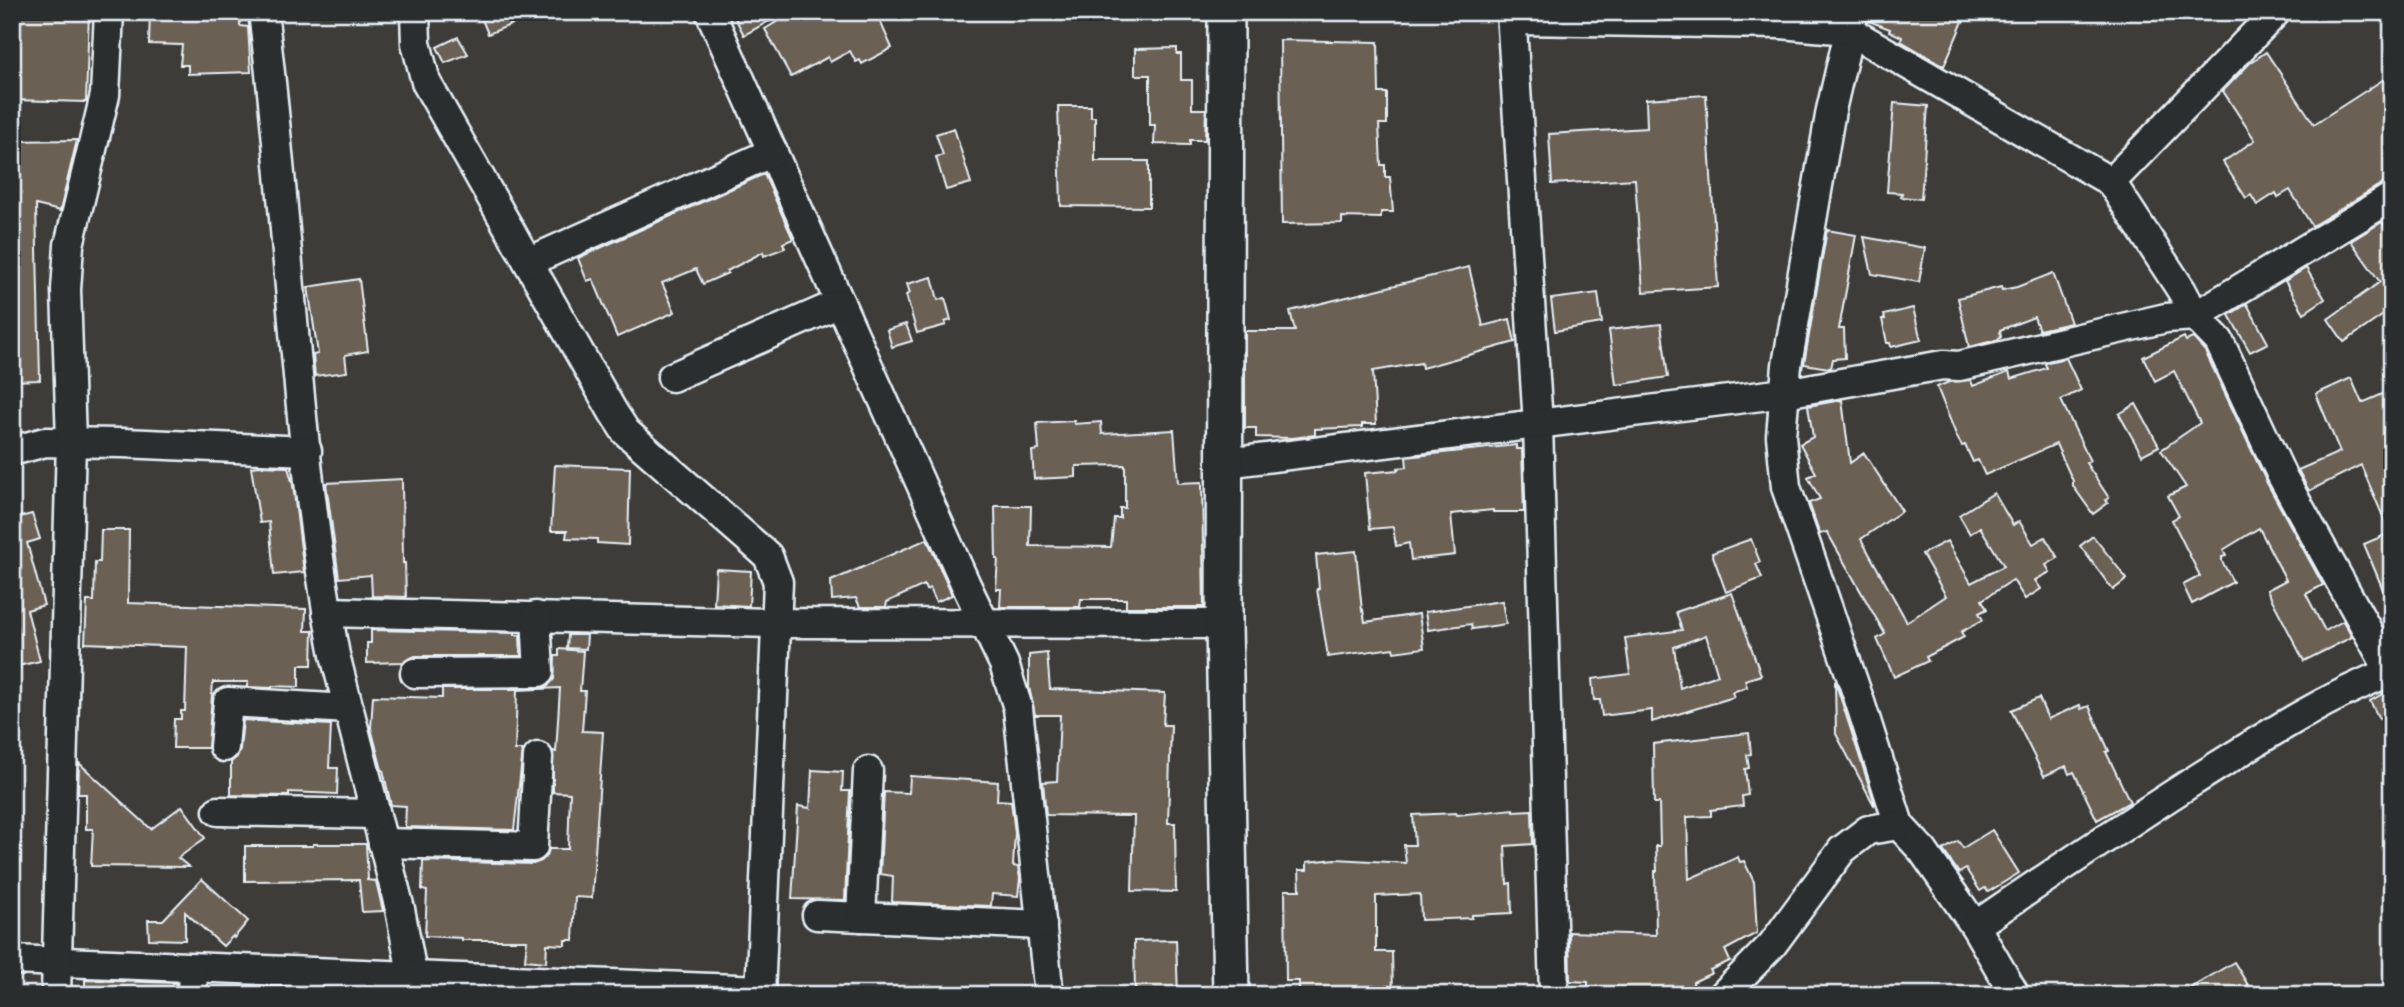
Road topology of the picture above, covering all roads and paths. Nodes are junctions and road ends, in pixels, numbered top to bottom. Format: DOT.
graph roads {
  1 [pos="109,12"];
  2 [pos="263,12"];
  3 [pos="415,12"];
  4 [pos="710,12"];
  5 [pos="1226,12"];
  6 [pos="2276,12"];
  7 [pos="1512,16"];
  8 [pos="1851,21"];
  9 [pos="773,152"];
  10 [pos="2111,182"];
  11 [pos="2392,197"];
  12 [pos="528,262"];
  13 [pos="841,303"];
  14 [pos="2195,316"];
  15 [pos="673,377"];
  16 [pos="1784,393"];
  17 [pos="1538,424"];
  18 [pos="72,442"];
  19 [pos="12,451"];
  20 [pos="307,451"];
  21 [pos="1226,463"];
  22 [pos="327,612"];
  23 [pos="536,616"];
  24 [pos="776,622"];
  25 [pos="984,623"];
  26 [pos="1224,624"];
  27 [pos="2391,672"];
  28 [pos="415,673"];
  29 [pos="349,709"];
  30 [pos="224,747"];
  31 [pos="538,757"];
  32 [pos="868,771"];
  33 [pos="218,811"];
  34 [pos="375,814"];
  35 [pos="1899,825"];
  36 [pos="383,843"];
  37 [pos="817,915"];
  38 [pos="861,917"];
  39 [pos="1042,925"];
  40 [pos="1975,926"];
  41 [pos="12,960"];
  42 [pos="57,962"];
  43 [pos="192,981"];
  44 [pos="415,986"];
  45 [pos="550,989"];
  46 [pos="677,991"];
  47 [pos="760,992"];
  48 [pos="56,995"];
  49 [pos="1049,995"];
  50 [pos="1231,995"];
  51 [pos="1554,995"];
  52 [pos="1723,995"];
  53 [pos="2015,995"];
  1 -- 18 [label="street"];
  2 -- 20 [label="street"];
  3 -- 12 [label="street"];
  4 -- 9 [label="street"];
  5 -- 21 [label="street"];
  6 -- 10 [label="street"];
  7 -- 8 [label="street"];
  7 -- 17 [label="street"];
  8 -- 10 [label="street"];
  8 -- 16 [label="street"];
  9 -- 12 [label="street"];
  9 -- 13 [label="street"];
  10 -- 14 [label="street"];
  11 -- 14 [label="street"];
  12 -- 24 [label="street"];
  13 -- 15 [label="street"];
  13 -- 25 [label="street"];
  14 -- 16 [label="street"];
  14 -- 27 [label="street"];
  16 -- 17 [label="street"];
  16 -- 35 [label="street"];
  17 -- 21 [label="street"];
  17 -- 51 [label="street"];
  18 -- 19 [label="street"];
  18 -- 20 [label="street"];
  18 -- 42 [label="street"];
  20 -- 22 [label="street"];
  21 -- 26 [label="street"];
  22 -- 23 [label="street"];
  22 -- 29 [label="street"];
  23 -- 24 [label="street"];
  23 -- 28 [label="street"];
  24 -- 25 [label="street"];
  24 -- 47 [label="street"];
  25 -- 26 [label="street"];
  25 -- 39 [label="street"];
  26 -- 50 [label="street"];
  27 -- 40 [label="street"];
  29 -- 30 [label="street"];
  29 -- 34 [label="street"];
  31 -- 36 [label="street"];
  32 -- 38 [label="street"];
  33 -- 34 [label="street"];
  34 -- 36 [label="street"];
  35 -- 40 [label="street"];
  35 -- 52 [label="street"];
  36 -- 44 [label="street"];
  37 -- 38 [label="street"];
  38 -- 39 [label="street"];
  39 -- 49 [label="street"];
  40 -- 53 [label="street"];
  41 -- 42 [label="street"];
  42 -- 43 [label="street"];
  42 -- 48 [label="street"];
  43 -- 44 [label="street"];
  44 -- 45 [label="street"];
  45 -- 46 [label="street"];
  46 -- 47 [label="street"];
}
